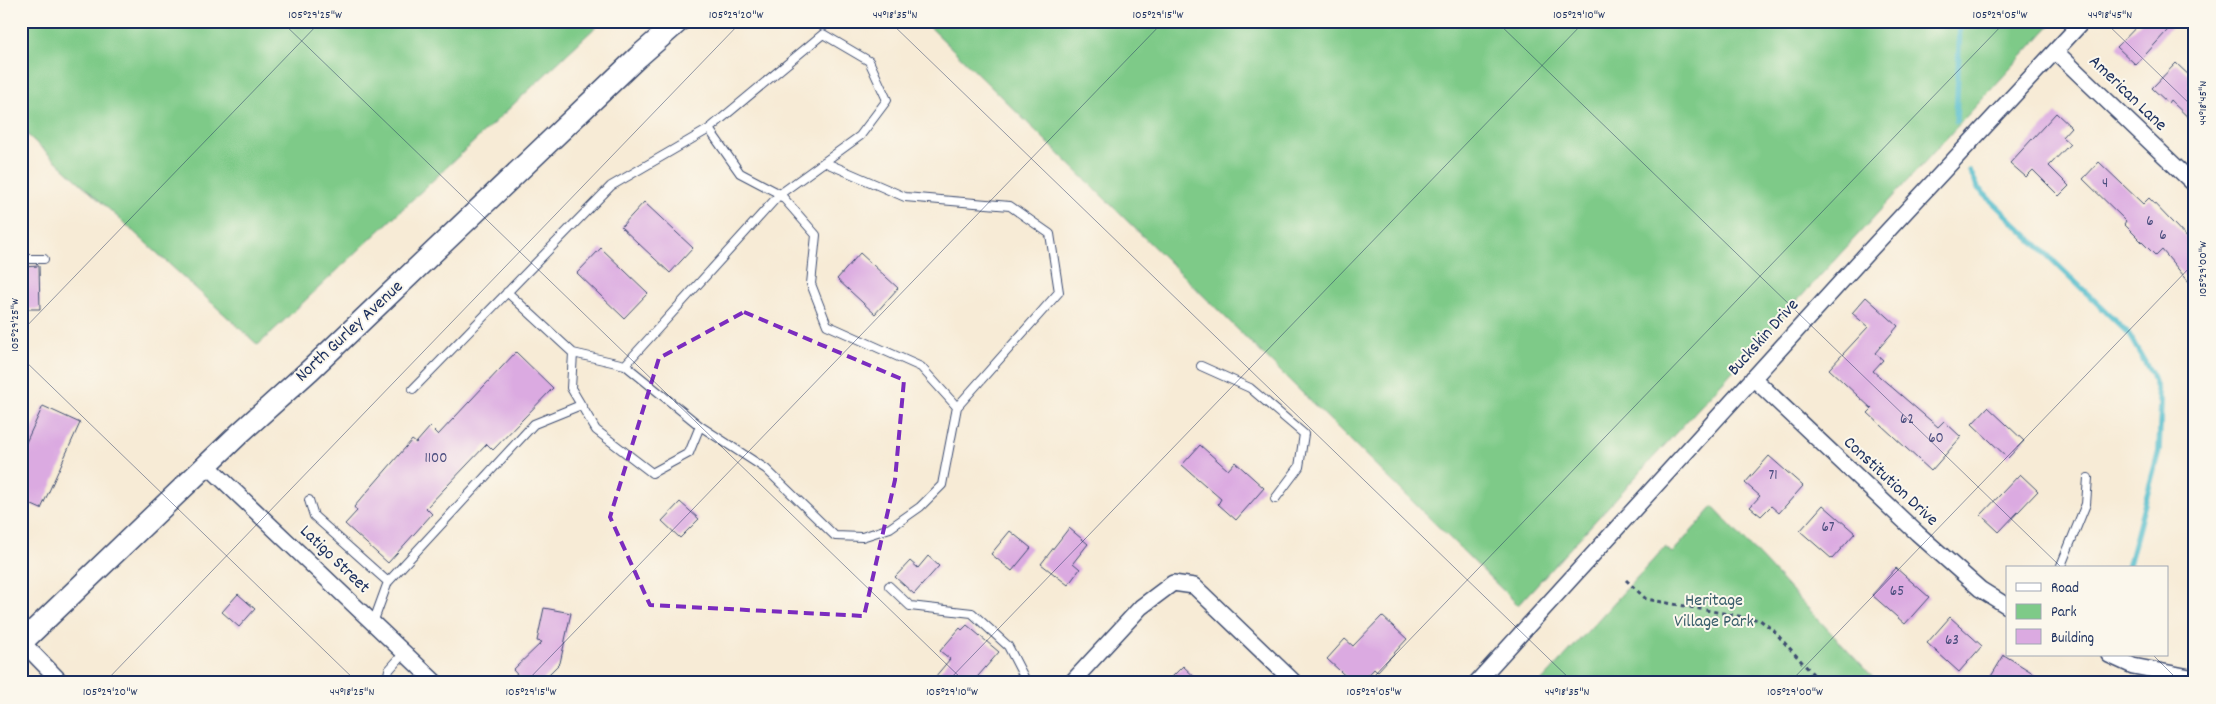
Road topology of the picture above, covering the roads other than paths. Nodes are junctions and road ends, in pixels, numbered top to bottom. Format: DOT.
graph roads {
  1 [pos="679,21"];
  2 [pos="2082,21"];
  3 [pos="2055,51"];
  4 [pos="709,130"];
  5 [pos="824,162"];
  6 [pos="2195,185"];
  7 [pos="780,194"];
  8 [pos="44,258"];
  9 [pos="21,259"];
  10 [pos="508,292"];
  11 [pos="573,353"];
  12 [pos="625,365"];
  13 [pos="1200,366"];
  14 [pos="1753,378"];
  15 [pos="413,389"];
  16 [pos="581,405"];
  17 [pos="957,407"];
  18 [pos="700,426"];
  19 [pos="207,465"];
  20 [pos="2088,478"];
  21 [pos="1275,499"];
  22 [pos="309,500"];
  23 [pos="2061,566"];
  24 [pos="388,582"];
  25 [pos="889,586"];
  26 [pos="2006,605"];
  27 [pos="373,623"];
  28 [pos="22,642"];
  29 [pos="404,653"];
  30 [pos="2110,656"];
  31 [pos="1024,677"];
  32 [pos="2195,678"];
  33 [pos="62,683"];
  34 [pos="386,683"];
  35 [pos="436,683"];
  36 [pos="1071,683"];
  37 [pos="1294,683"];
  38 [pos="1476,683"];
  1 -- 19 [label="street, North Gurley Avenue"];
  2 -- 3 [label="street, Buckskin Drive"];
  3 -- 6 [label="street, American Lane"];
  3 -- 14 [label="street, Buckskin Drive"];
  4 -- 5 [label="lane"];
  4 -- 7 [label="lane"];
  4 -- 10 [label="lane"];
  5 -- 7 [label="lane"];
  5 -- 17 [label="lane"];
  7 -- 12 [label="lane"];
  7 -- 17 [label="lane"];
  8 -- 9 [label="lane"];
  10 -- 11 [label="lane"];
  10 -- 15 [label="lane"];
  11 -- 12 [label="lane"];
  11 -- 16 [label="lane"];
  12 -- 18 [label="lane"];
  13 -- 21 [label="lane"];
  14 -- 26 [label="street, Constitution Drive"];
  14 -- 38 [label="street, Buckskin Drive"];
  16 -- 18 [label="lane"];
  16 -- 24 [label="lane"];
  17 -- 18 [label="lane"];
  19 -- 27 [label="street, Latigo Street"];
  19 -- 28 [label="street, North Gurley Avenue"];
  20 -- 23 [label="lane"];
  22 -- 24 [label="lane"];
  24 -- 27 [label="lane"];
  25 -- 31 [label="lane"];
  27 -- 29 [label="street, Latigo Street"];
  28 -- 33 [label="street"];
  29 -- 34 [label="lane"];
  29 -- 35 [label="street, Latigo Street"];
  30 -- 32 [label="street"];
  36 -- 37 [label="street"];
}
